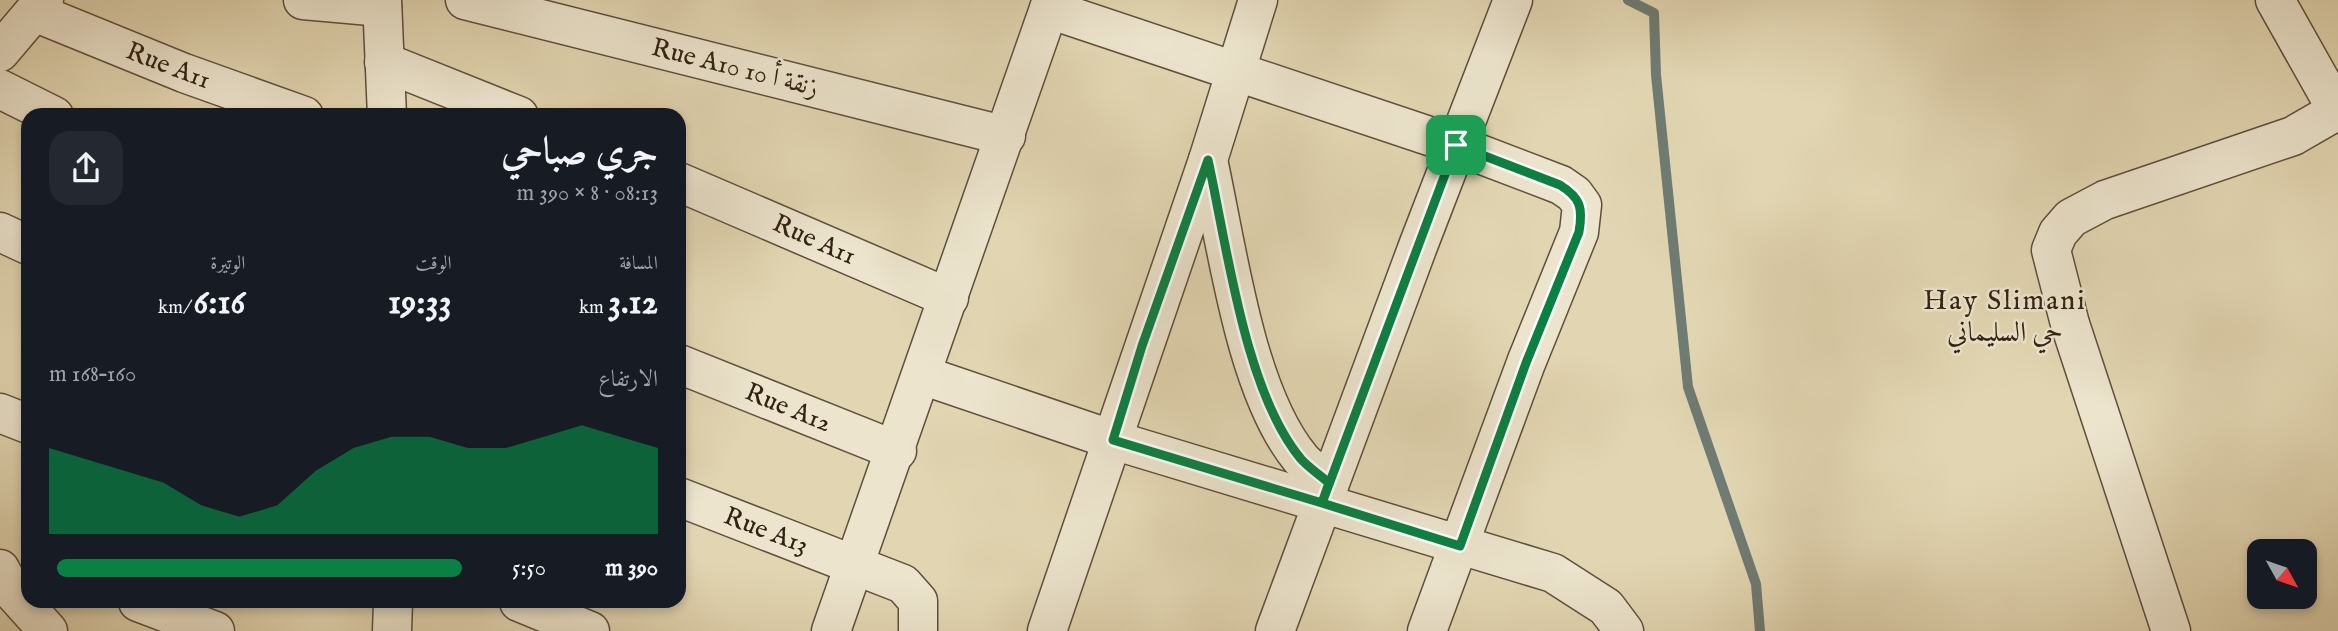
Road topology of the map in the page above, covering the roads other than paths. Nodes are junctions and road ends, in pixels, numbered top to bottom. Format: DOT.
graph roads {
  1 [pos="303,0"];
  2 [pos="465,0"];
  3 [pos="1258,0"];
  4 [pos="1513,0"];
  5 [pos="2275,0"];
  6 [pos="382,4"];
  7 [pos="1051,4"];
  8 [pos="39,6"];
  9 [pos="0,52"];
  10 [pos="384,62"];
  11 [pos="1237,71"];
  12 [pos="0,89"];
  13 [pos="38,108"];
  14 [pos="282,108"];
  15 [pos="387,108"];
  16 [pos="499,108"];
  17 [pos="2338,111"];
  18 [pos="1006,136"];
  19 [pos="1456,145"];
  20 [pos="1208,160"];
  21 [pos="686,185"];
  22 [pos="0,232"];
  23 [pos="21,242"];
  24 [pos="949,298"];
  25 [pos="686,366"];
  26 [pos="922,375"];
  27 [pos="0,413"];
  28 [pos="21,421"];
  29 [pos="1113,440"];
  30 [pos="897,451"];
  31 [pos="1326,493"];
  32 [pos="686,500"];
  33 [pos="1460,546"];
  34 [pos="0,551"];
  35 [pos="21,559"];
  36 [pos="854,564"];
  37 [pos="0,569"];
  38 [pos="21,601"];
  39 [pos="27,608"];
  40 [pos="154,608"];
  41 [pos="393,608"];
  42 [pos="534,608"];
  43 [pos="48,631"];
  44 [pos="215,631"];
  45 [pos="392,631"];
  46 [pos="590,631"];
  47 [pos="831,631"];
  48 [pos="918,631"];
  49 [pos="1047,631"];
  50 [pos="1275,631"];
  51 [pos="1427,631"];
  52 [pos="1624,631"];
  53 [pos="2171,631"];
  1 -- 6 [label="street"];
  2 -- 18 [label="street, Rue A10 زنقة أ 10"];
  3 -- 11 [label="street"];
  4 -- 19 [label="street"];
  5 -- 17 [label="street"];
  6 -- 10 [label="street"];
  7 -- 11 [label="street"];
  7 -- 18 [label="street"];
  8 -- 9 [label="street"];
  8 -- 14 [label="street, Rue A11"];
  10 -- 15 [label="street"];
  10 -- 16 [label="street"];
  11 -- 19 [label="street"];
  11 -- 20 [label="street"];
  12 -- 13 [label="street"];
  17 -- 53 [label="street"];
  18 -- 24 [label="street"];
  19 -- 31 [label="street"];
  19 -- 33 [label="street"];
  20 -- 29 [label="street"];
  20 -- 31 [label="street"];
  21 -- 24 [label="street, Rue A11"];
  22 -- 23 [label="street"];
  24 -- 26 [label="street"];
  25 -- 30 [label="street, Rue A12"];
  26 -- 29 [label="street"];
  26 -- 30 [label="street"];
  27 -- 28 [label="street"];
  29 -- 31 [label="street"];
  29 -- 49 [label="street"];
  30 -- 36 [label="street"];
  31 -- 33 [label="street"];
  31 -- 50 [label="street"];
  32 -- 36 [label="street, Rue A13"];
  33 -- 51 [label="street"];
  33 -- 52 [label="street"];
  34 -- 35 [label="street"];
  36 -- 47 [label="street"];
  36 -- 48 [label="street, Rue A13"];
  37 -- 38 [label="street"];
  39 -- 43 [label="street"];
  40 -- 44 [label="street"];
  41 -- 45 [label="street"];
  42 -- 46 [label="street"];
}
